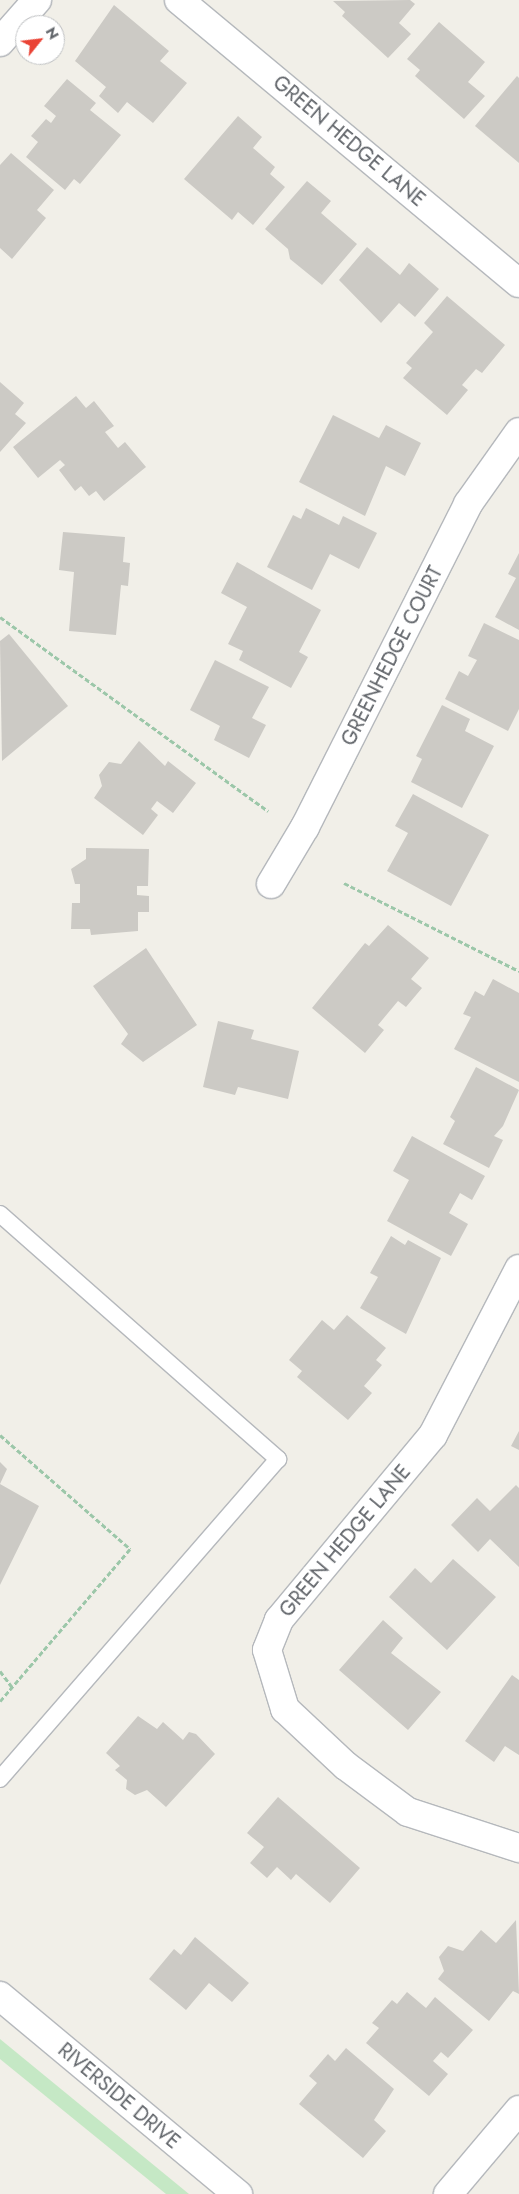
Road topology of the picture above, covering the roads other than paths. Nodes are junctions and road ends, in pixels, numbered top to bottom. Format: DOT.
graph roads {
  1 [pos="38,0"];
  2 [pos="179,0"];
  3 [pos="0,42"];
  4 [pos="519,283"];
  5 [pos="519,432"];
  6 [pos="271,884"];
  7 [pos="0,1214"];
  8 [pos="519,1269"];
  9 [pos="0,1779"];
  10 [pos="519,1848"];
  11 [pos="0,1996"];
  12 [pos="519,2110"];
  13 [pos="238,2194"];
  14 [pos="448,2194"];
  1 -- 3 [label="street"];
  2 -- 4 [label="street, GREEN HEDGE LANE"];
  5 -- 6 [label="street, GREENHEDGE COURT"];
  7 -- 9 [label="lane"];
  8 -- 10 [label="street, GREEN HEDGE LANE"];
  11 -- 13 [label="street, RIVERSIDE DRIVE"];
  12 -- 14 [label="street"];
}
